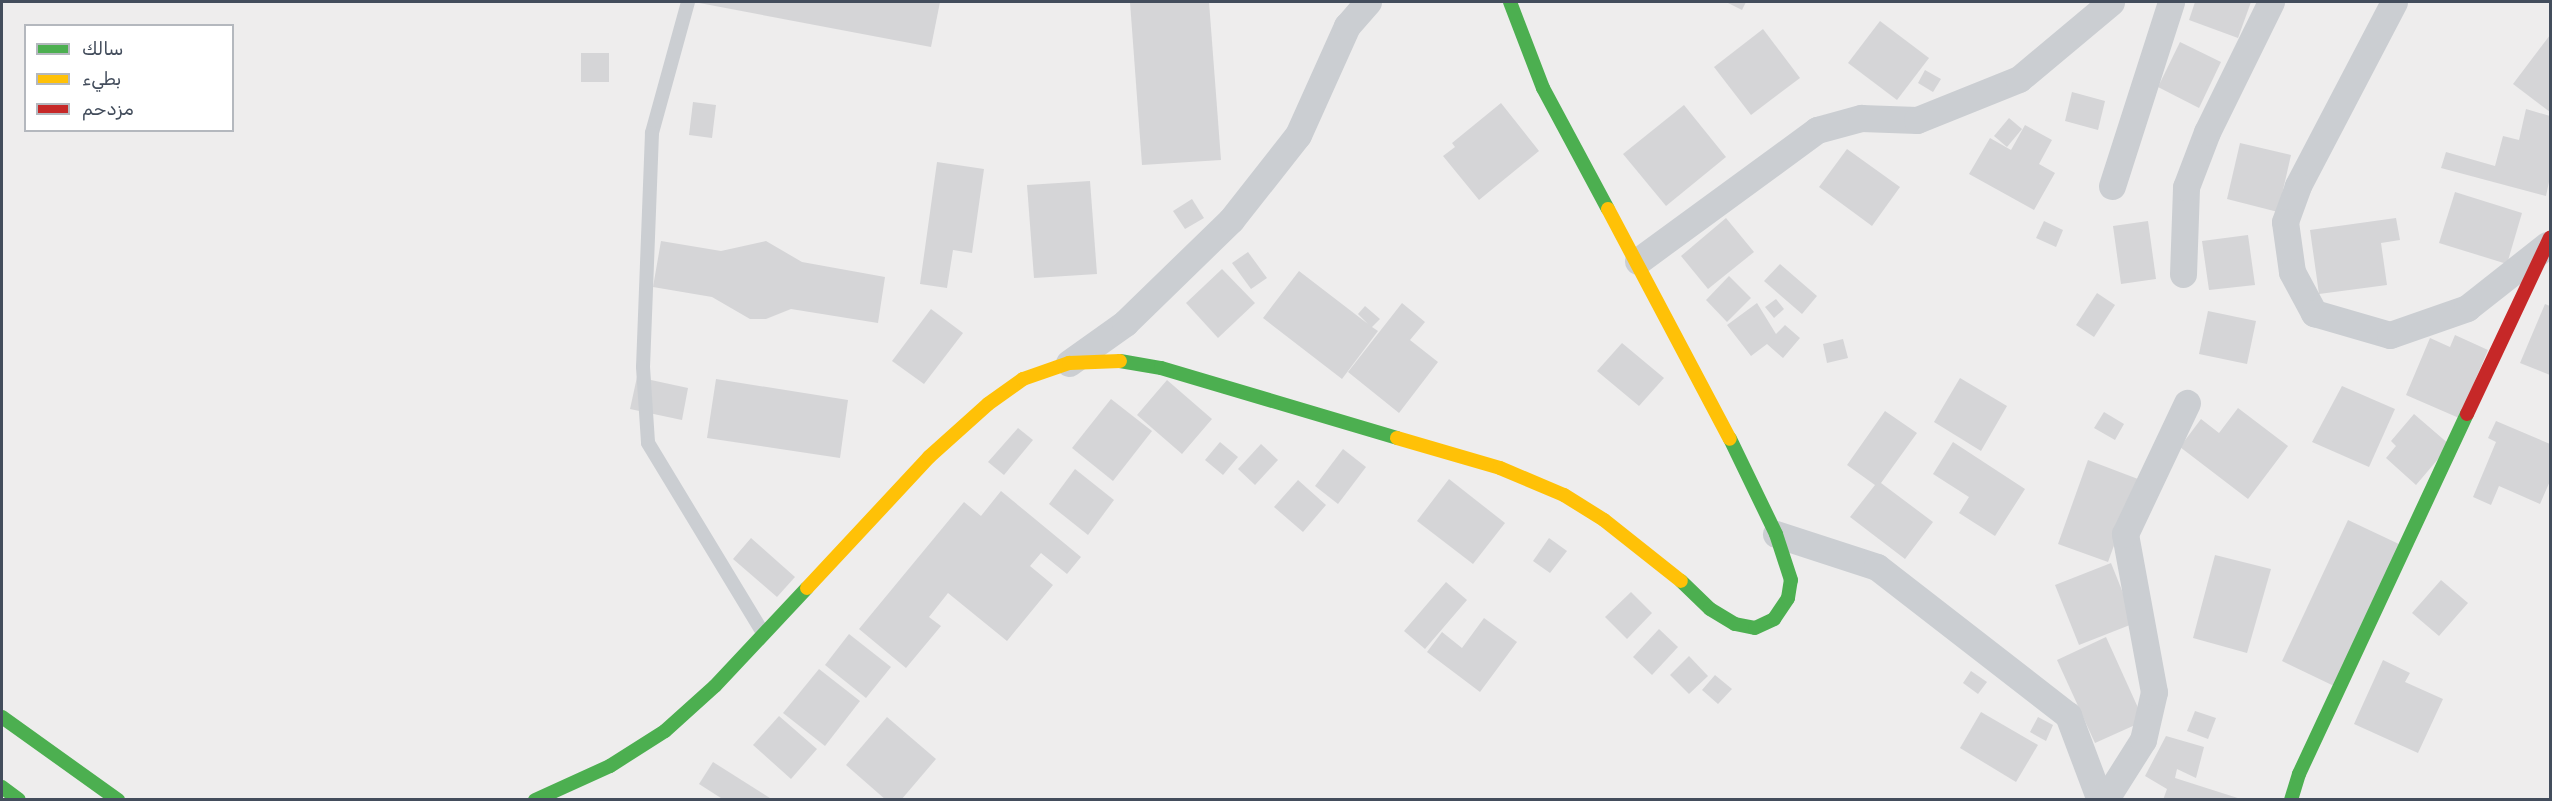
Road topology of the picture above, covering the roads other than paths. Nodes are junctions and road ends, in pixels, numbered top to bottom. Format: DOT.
graph roads {
  1 [pos="688,2"];
  2 [pos="1368,2"];
  3 [pos="1510,2"];
  4 [pos="2111,2"];
  5 [pos="2171,2"];
  6 [pos="2271,2"];
  7 [pos="2394,2"];
  8 [pos="2112,186"];
  9 [pos="2549,241"];
  10 [pos="1638,261"];
  11 [pos="2184,274"];
  12 [pos="1069,363"];
  13 [pos="2187,403"];
  14 [pos="1776,534"];
  15 [pos="763,633"];
  16 [pos="2,717"];
  17 [pos="2,787"];
  18 [pos="19,800"];
  19 [pos="118,800"];
  20 [pos="535,800"];
  21 [pos="2103,800"];
  22 [pos="2291,800"];
  1 -- 15 [label="lane"];
  2 -- 12 [label="street"];
  3 -- 10 [label="main road"];
  4 -- 10 [label="street"];
  5 -- 8 [label="street"];
  6 -- 11 [label="street"];
  7 -- 9 [label="street"];
  9 -- 22 [label="main road"];
  10 -- 14 [label="main road"];
  12 -- 14 [label="main road"];
  12 -- 15 [label="main road"];
  13 -- 21 [label="street"];
  14 -- 21 [label="street"];
  15 -- 20 [label="main road"];
  16 -- 19 [label="main road"];
  17 -- 18 [label="main road"];
}
